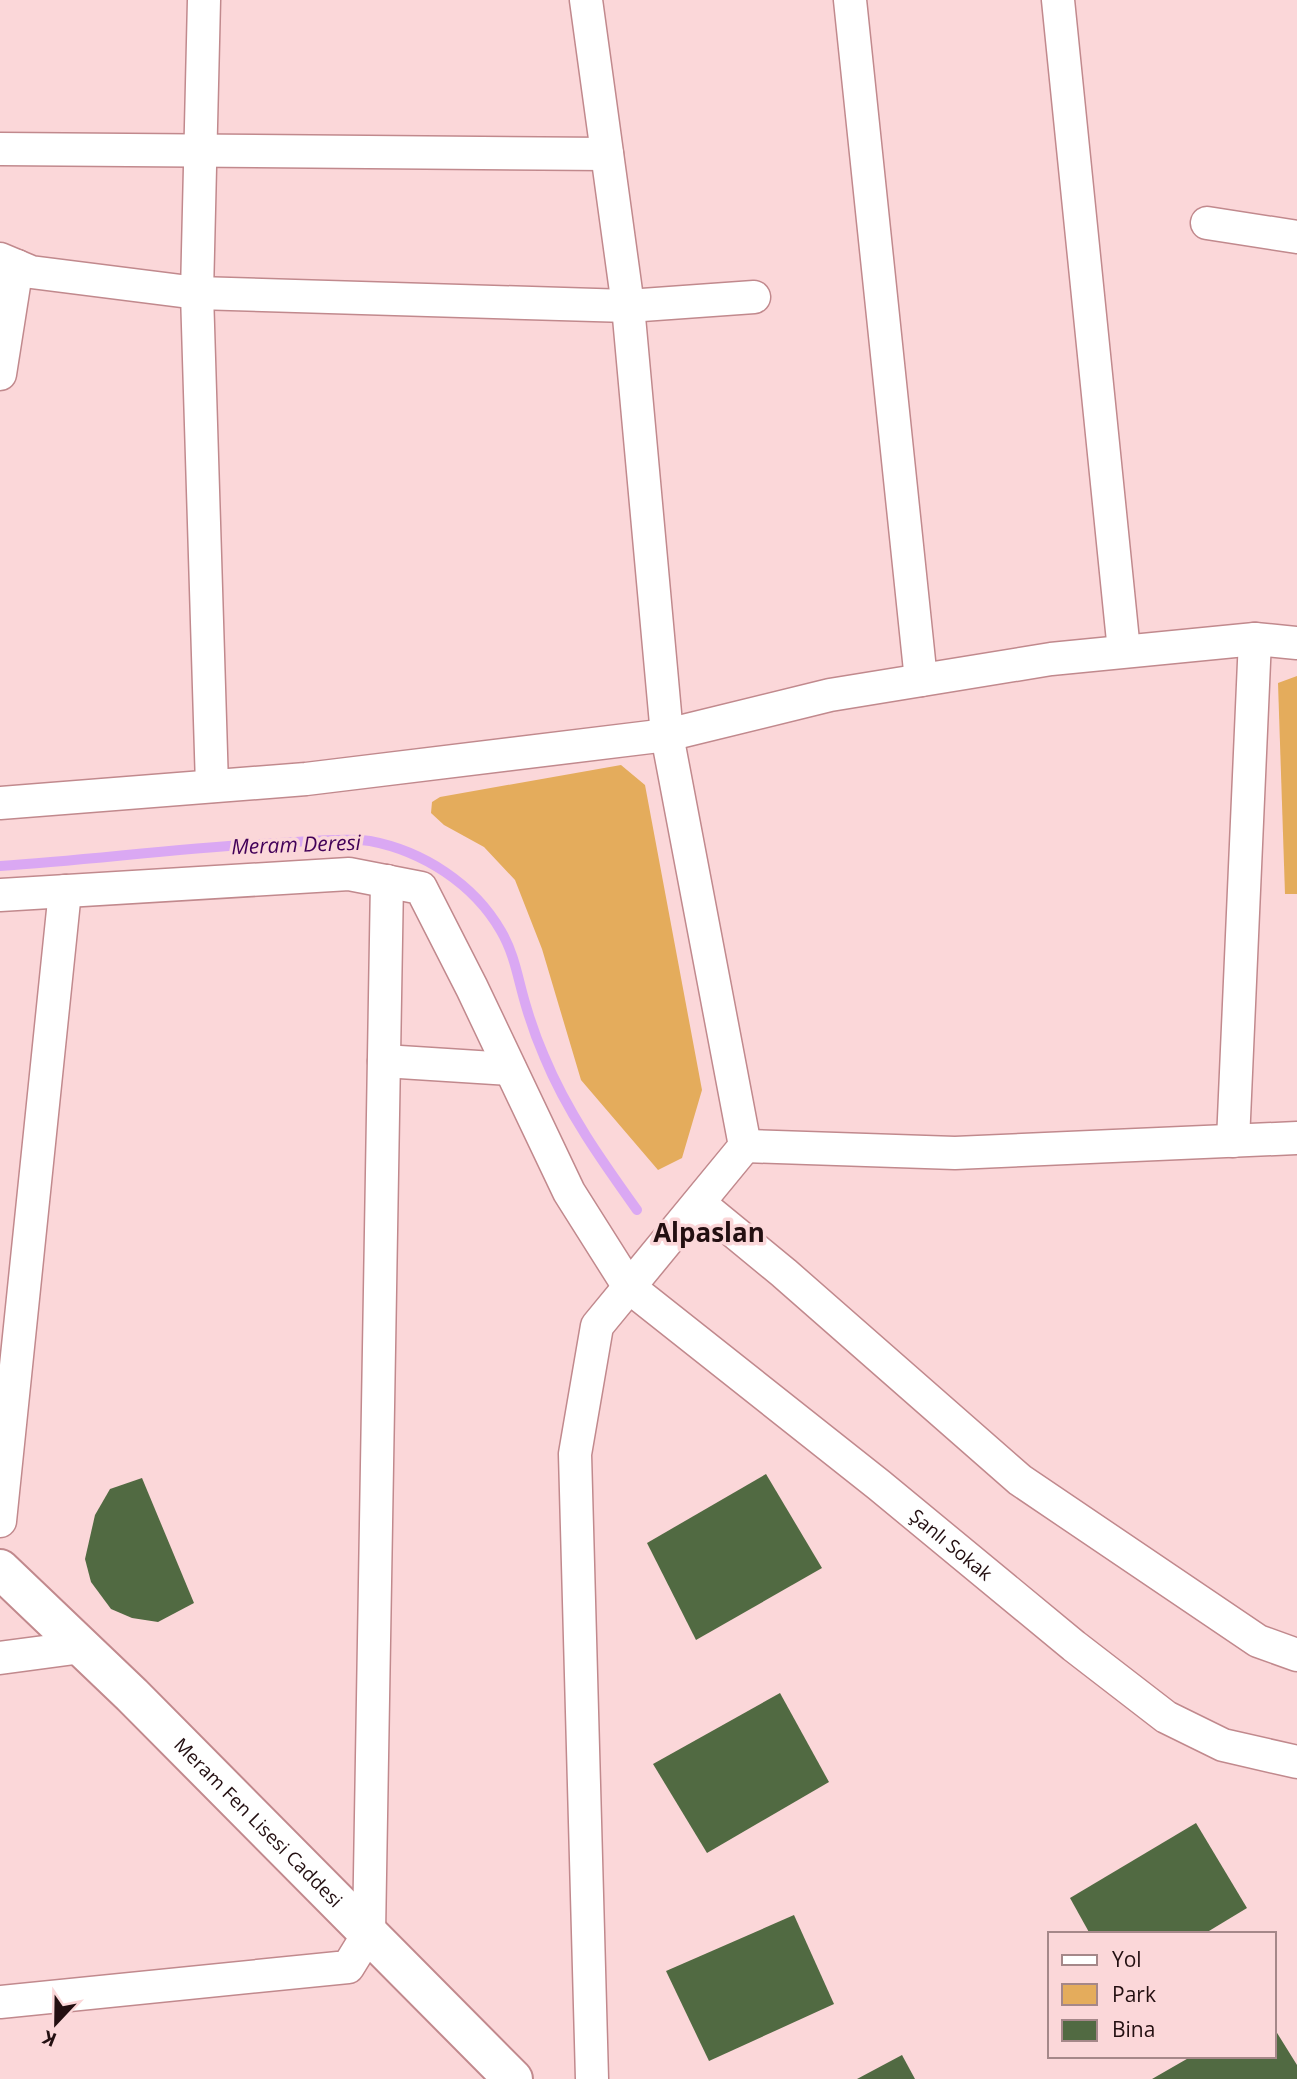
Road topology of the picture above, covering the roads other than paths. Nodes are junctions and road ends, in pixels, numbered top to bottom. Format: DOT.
graph roads {
  1 [pos="204,0"];
  2 [pos="586,0"];
  3 [pos="850,0"];
  4 [pos="1058,0"];
  5 [pos="0,149"];
  6 [pos="201,150"];
  7 [pos="607,153"];
  8 [pos="1207,223"];
  9 [pos="1297,236"];
  10 [pos="9,262"];
  11 [pos="197,293"];
  12 [pos="754,297"];
  13 [pos="628,306"];
  14 [pos="0,374"];
  15 [pos="1255,639"];
  16 [pos="1297,643"];
  17 [pos="1124,652"];
  18 [pos="921,680"];
  19 [pos="667,735"];
  20 [pos="212,786"];
  21 [pos="0,803"];
  22 [pos="387,881"];
  23 [pos="65,891"];
  24 [pos="0,895"];
  25 [pos="384,1061"];
  26 [pos="510,1069"];
  27 [pos="1297,1138"];
  28 [pos="1233,1140"];
  29 [pos="746,1146"];
  30 [pos="699,1203"];
  31 [pos="629,1287"];
  32 [pos="0,1521"];
  33 [pos="0,1569"];
  34 [pos="82,1647"];
  35 [pos="1297,1655"];
  36 [pos="0,1658"];
  37 [pos="1297,1762"];
  38 [pos="369,1933"];
  39 [pos="0,2002"];
  40 [pos="513,2079"];
  41 [pos="592,2079"];
  1 -- 6 [label="street"];
  2 -- 7 [label="street"];
  3 -- 18 [label="street"];
  4 -- 17 [label="street"];
  5 -- 6 [label="street"];
  6 -- 7 [label="street"];
  6 -- 11 [label="street"];
  7 -- 13 [label="street"];
  8 -- 9 [label="street"];
  10 -- 11 [label="street"];
  10 -- 14 [label="street"];
  11 -- 13 [label="street"];
  11 -- 20 [label="street"];
  12 -- 13 [label="street"];
  13 -- 19 [label="street"];
  15 -- 16 [label="street"];
  15 -- 17 [label="street"];
  15 -- 28 [label="street"];
  17 -- 18 [label="street"];
  18 -- 19 [label="street"];
  19 -- 20 [label="street"];
  19 -- 29 [label="street"];
  20 -- 21 [label="street"];
  22 -- 23 [label="street"];
  22 -- 25 [label="street"];
  22 -- 26 [label="street, Şanlı Sokak"];
  23 -- 24 [label="street"];
  23 -- 32 [label="street"];
  25 -- 26 [label="street"];
  25 -- 38 [label="street"];
  26 -- 31 [label="street, Şanlı Sokak"];
  27 -- 28 [label="street"];
  28 -- 29 [label="street"];
  29 -- 30 [label="street"];
  30 -- 31 [label="street"];
  30 -- 35 [label="street"];
  31 -- 37 [label="street, Şanlı Sokak"];
  31 -- 41 [label="street"];
  33 -- 34 [label="street, Meram Fen Lisesi Caddesi"];
  34 -- 36 [label="street"];
  34 -- 38 [label="street, Meram Fen Lisesi Caddesi"];
  38 -- 39 [label="street"];
  38 -- 40 [label="street, Meram Fen Lisesi Caddesi"];
}
